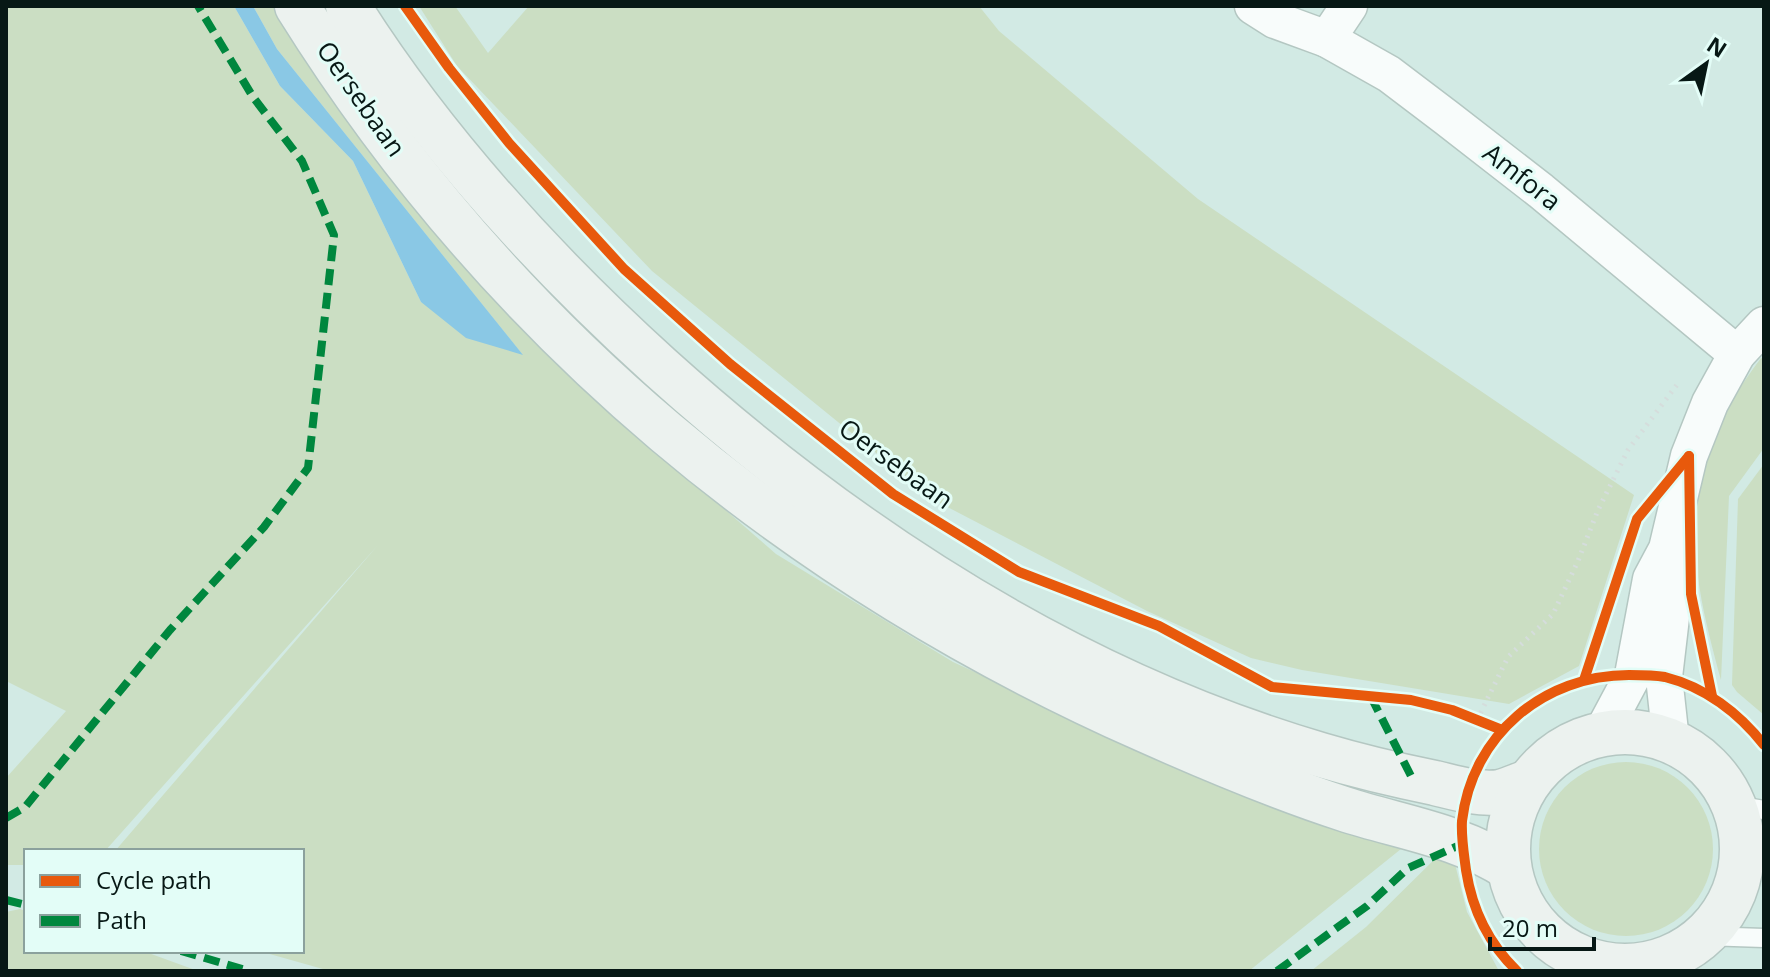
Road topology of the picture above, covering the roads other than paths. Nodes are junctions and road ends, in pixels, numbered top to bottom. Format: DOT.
graph roads {
  1 [pos="297,6"];
  2 [pos="348,6"];
  3 [pos="1253,6"];
  4 [pos="1349,6"];
  5 [pos="1327,39"];
  6 [pos="1764,325"];
  7 [pos="1737,354"];
  8 [pos="1667,549"];
  9 [pos="1602,733"];
  10 [pos="1671,741"];
  11 [pos="1528,782"];
  12 [pos="1751,822"];
  13 [pos="1509,868"];
  14 [pos="1748,899"];
  15 [pos="1704,936"];
  16 [pos="1764,938"];
  17 [pos="1581,965"];
  18 [pos="1628,969"];
  1 -- 13 [label="main road, Oersebaan"];
  2 -- 11 [label="main road, Oersebaan"];
  3 -- 5 [label="street, Amfora"];
  4 -- 5 [label="street"];
  5 -- 7 [label="street, Amfora"];
  6 -- 7 [label="street"];
  7 -- 8 [label="street"];
  8 -- 9 [label="street"];
  8 -- 10 [label="street"];
  9 -- 10 [label="main road"];
  9 -- 11 [label="main road"];
  10 -- 12 [label="main road"];
  11 -- 13 [label="main road"];
  12 -- 14 [label="main road"];
  13 -- 17 [label="main road"];
  14 -- 15 [label="main road"];
  15 -- 16 [label="lane"];
  15 -- 18 [label="main road"];
  17 -- 18 [label="main road"];
}
